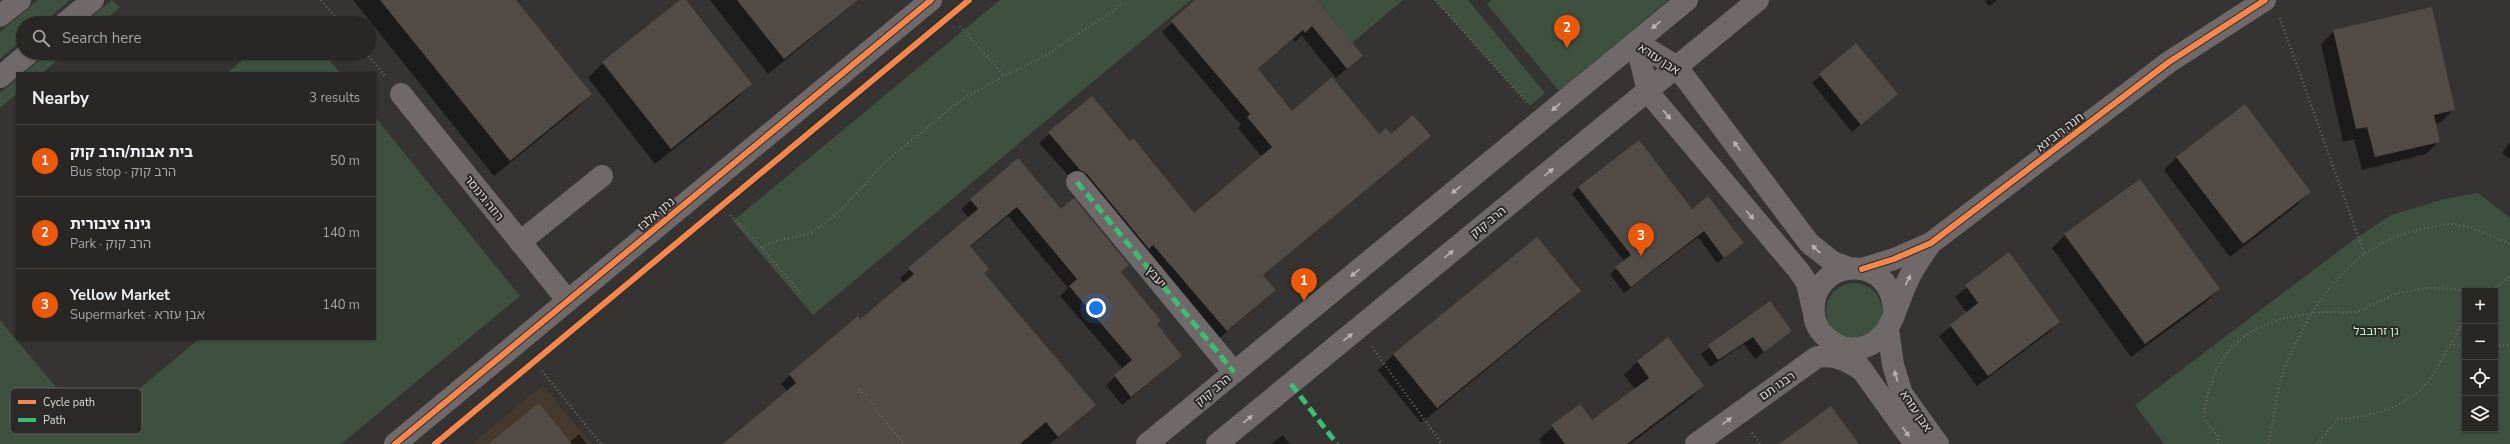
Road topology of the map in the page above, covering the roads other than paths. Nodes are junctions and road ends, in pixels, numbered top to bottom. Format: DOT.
graph roads {
  1 [pos="20,0"];
  2 [pos="93,0"];
  3 [pos="931,0"];
  4 [pos="1686,0"];
  5 [pos="1758,0"];
  6 [pos="2272,7"];
  7 [pos="0,16"];
  8 [pos="74,16"];
  9 [pos="1636,42"];
  10 [pos="21,60"];
  11 [pos="1677,67"];
  12 [pos="0,77"];
  13 [pos="1648,92"];
  14 [pos="401,94"];
  15 [pos="602,176"];
  16 [pos="1077,182"];
  17 [pos="520,242"];
  18 [pos="1931,243"];
  19 [pos="1855,268"];
  20 [pos="568,301"];
  21 [pos="1814,316"];
  22 [pos="1891,323"];
  23 [pos="1840,346"];
  24 [pos="1863,371"];
  25 [pos="1234,372"];
  26 [pos="395,444"];
  27 [pos="1147,444"];
  28 [pos="1218,444"];
  29 [pos="1696,444"];
  30 [pos="1914,444"];
  31 [pos="1938,444"];
  1 -- 7 [label="street"];
  2 -- 8 [label="street"];
  3 -- 20 [label="street, נתן אלבז"];
  4 -- 9 [label="street, הרב קוק, one-way"];
  5 -- 11 [label="street, הרב קוק"];
  6 -- 18 [label="street, חנה רובינא"];
  9 -- 11 [label="street, אבן עזרא"];
  9 -- 13 [label="street, אבן עזרא"];
  9 -- 25 [label="street, הרב קוק, one-way"];
  10 -- 12 [label="street"];
  11 -- 13 [label="street, הרב קוק"];
  19 -- 11 [label="street, אבן עזרא, one-way"];
  13 -- 21 [label="street, אבן עזרא, one-way"];
  28 -- 13 [label="street, הרב קוק, one-way"];
  14 -- 17 [label="street, רוזה גינוסר"];
  15 -- 17 [label="street"];
  16 -- 25 [label="street, יעבץ"];
  17 -- 20 [label="street, רוזה גינוסר"];
  18 -- 19 [label="street, חנה רובינא"];
  22 -- 18 [label="street, חנה רובינא, one-way"];
  19 -- 21 [label="street"];
  19 -- 22 [label="street"];
  20 -- 26 [label="street, נתן אלבז"];
  21 -- 23 [label="street"];
  22 -- 23 [label="street"];
  31 -- 22 [label="street, אבן עזרא, one-way"];
  23 -- 24 [label="street, אבן עזרא"];
  29 -- 24 [label="street, רבנו תם, one-way"];
  24 -- 30 [label="street, אבן עזרא, one-way"];
  25 -- 27 [label="street, הרב קוק"];
}
